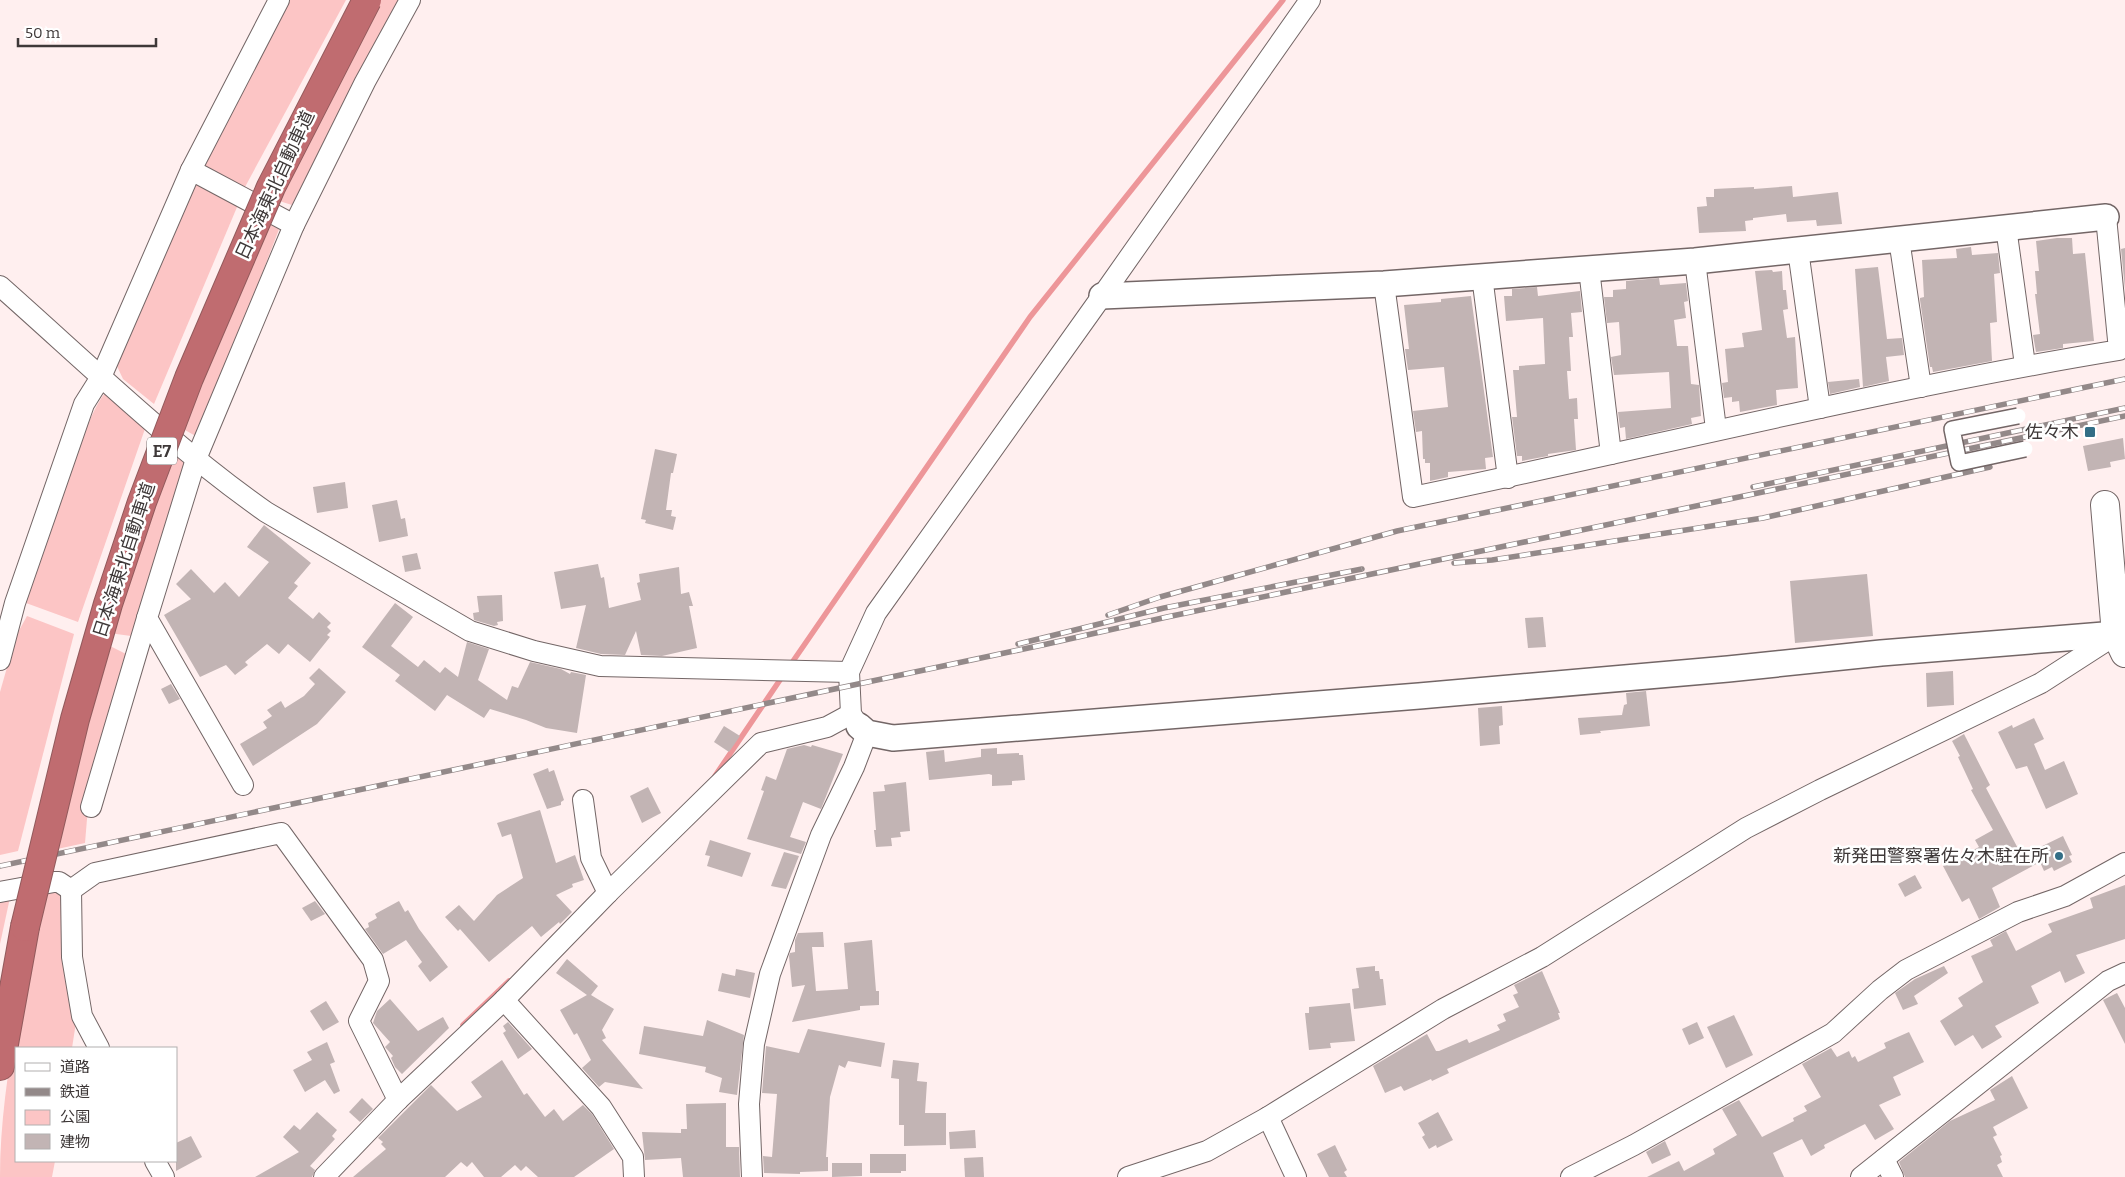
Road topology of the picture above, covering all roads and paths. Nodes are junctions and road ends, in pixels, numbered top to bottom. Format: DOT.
graph roads {
  1 [pos="279,0"];
  2 [pos="351,0"];
  3 [pos="367,0"];
  4 [pos="410,0"];
  5 [pos="1310,0"];
  6 [pos="191,170"];
  7 [pos="2106,217"];
  8 [pos="294,225"];
  9 [pos="2006,227"];
  10 [pos="1899,239"];
  11 [pos="1798,250"];
  12 [pos="1696,261"];
  13 [pos="1589,269"];
  14 [pos="1482,276"];
  15 [pos="1384,284"];
  16 [pos="0,286"];
  17 [pos="1102,296"];
  18 [pos="2026,365"];
  19 [pos="101,377"];
  20 [pos="1921,387"];
  21 [pos="1820,408"];
  22 [pos="2018,416"];
  23 [pos="1716,429"];
  24 [pos="2024,449"];
  25 [pos="1611,454"];
  26 [pos="196,459"];
  27 [pos="1508,478"];
  28 [pos="2105,505"];
  29 [pos="147,618"];
  30 [pos="2122,640"];
  31 [pos="0,660"];
  32 [pos="848,672"];
  33 [pos="859,724"];
  34 [pos="243,786"];
  35 [pos="583,800"];
  36 [pos="91,807"];
  37 [pos="2125,863"];
  38 [pos="71,890"];
  39 [pos="0,892"];
  40 [pos="608,893"];
  41 [pos="18,925"];
  42 [pos="2125,973"];
  43 [pos="0,976"];
  44 [pos="504,1000"];
  45 [pos="98,1047"];
  46 [pos="0,1066"];
  47 [pos="398,1100"];
  48 [pos="1268,1117"];
  49 [pos="156,1162"];
  50 [pos="1889,1168"];
  51 [pos="164,1177"];
  52 [pos="324,1177"];
  53 [pos="634,1177"];
  54 [pos="752,1177"];
  55 [pos="1128,1177"];
  56 [pos="1296,1177"];
  57 [pos="1571,1177"];
  58 [pos="1862,1177"];
  1 -- 6 [label="street"];
  2 -- 41 [label="highway, 日本海東北自動車道 / E7"];
  3 -- 41 [label="highway, 日本海東北自動車道 / E7, bridge"];
  4 -- 8 [label="street"];
  5 -- 17 [label="street"];
  6 -- 8 [label="street"];
  6 -- 19 [label="street"];
  7 -- 9 [label="street"];
  7 -- 18 [label="street"];
  8 -- 26 [label="street"];
  9 -- 10 [label="street"];
  9 -- 18 [label="street"];
  10 -- 11 [label="street"];
  10 -- 20 [label="street"];
  11 -- 12 [label="street"];
  11 -- 21 [label="street"];
  12 -- 13 [label="street"];
  12 -- 23 [label="street"];
  13 -- 14 [label="street"];
  13 -- 25 [label="street"];
  14 -- 15 [label="street"];
  14 -- 27 [label="street"];
  15 -- 17 [label="street"];
  15 -- 27 [label="street"];
  16 -- 19 [label="street"];
  17 -- 32 [label="street"];
  18 -- 20 [label="street"];
  19 -- 26 [label="street"];
  19 -- 31 [label="street"];
  20 -- 21 [label="street"];
  21 -- 23 [label="street"];
  22 -- 24 [label="street, bridge"];
  23 -- 25 [label="street"];
  25 -- 27 [label="street"];
  26 -- 29 [label="street"];
  26 -- 32 [label="street"];
  28 -- 30 [label="main road"];
  29 -- 34 [label="street"];
  29 -- 36 [label="street"];
  30 -- 33 [label="street"];
  30 -- 48 [label="street"];
  32 -- 33 [label="street"];
  33 -- 40 [label="street"];
  33 -- 54 [label="street"];
  35 -- 40 [label="street"];
  37 -- 57 [label="street"];
  38 -- 39 [label="street"];
  38 -- 45 [label="street"];
  38 -- 47 [label="street"];
  40 -- 44 [label="street"];
  41 -- 43 [label="highway, 日本海東北自動車道 / E7"];
  41 -- 46 [label="highway, 日本海東北自動車道 / E7"];
  42 -- 50 [label="street"];
  44 -- 47 [label="street"];
  44 -- 53 [label="street"];
  47 -- 52 [label="street"];
  48 -- 55 [label="street"];
  48 -- 56 [label="street"];
  49 -- 51 [label="street"];
  50 -- 58 [label="street"];
}
